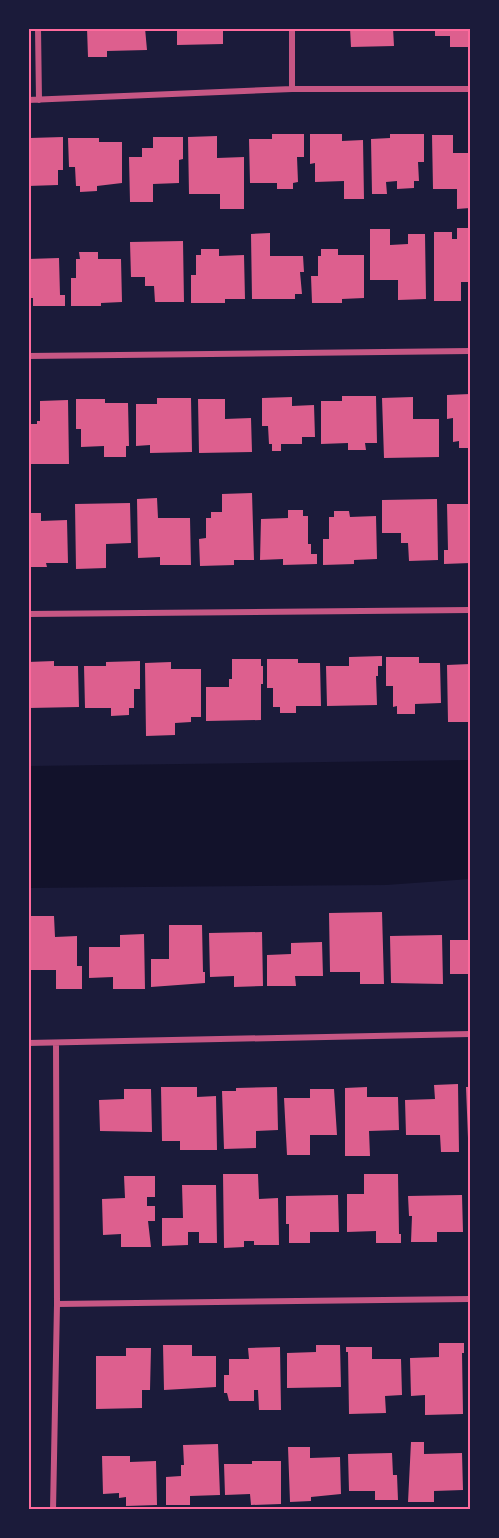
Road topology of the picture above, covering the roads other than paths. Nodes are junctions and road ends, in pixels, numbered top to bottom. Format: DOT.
graph roads {
  1 [pos="38,28"];
  2 [pos="292,28"];
  3 [pos="292,90"];
  4 [pos="471,90"];
  5 [pos="28,100"];
  6 [pos="39,100"];
  7 [pos="471,351"];
  8 [pos="28,356"];
  9 [pos="471,610"];
  10 [pos="28,614"];
  11 [pos="471,1034"];
  12 [pos="28,1043"];
  13 [pos="56,1043"];
  14 [pos="471,1299"];
  15 [pos="57,1304"];
  16 [pos="53,1509"];
  1 -- 6 [label="street"];
  2 -- 3 [label="street"];
  3 -- 4 [label="street"];
  3 -- 6 [label="street"];
  5 -- 6 [label="street"];
  7 -- 8 [label="street"];
  9 -- 10 [label="street"];
  11 -- 13 [label="street"];
  12 -- 13 [label="street"];
  13 -- 15 [label="street"];
  14 -- 15 [label="street"];
  15 -- 16 [label="street"];
}
